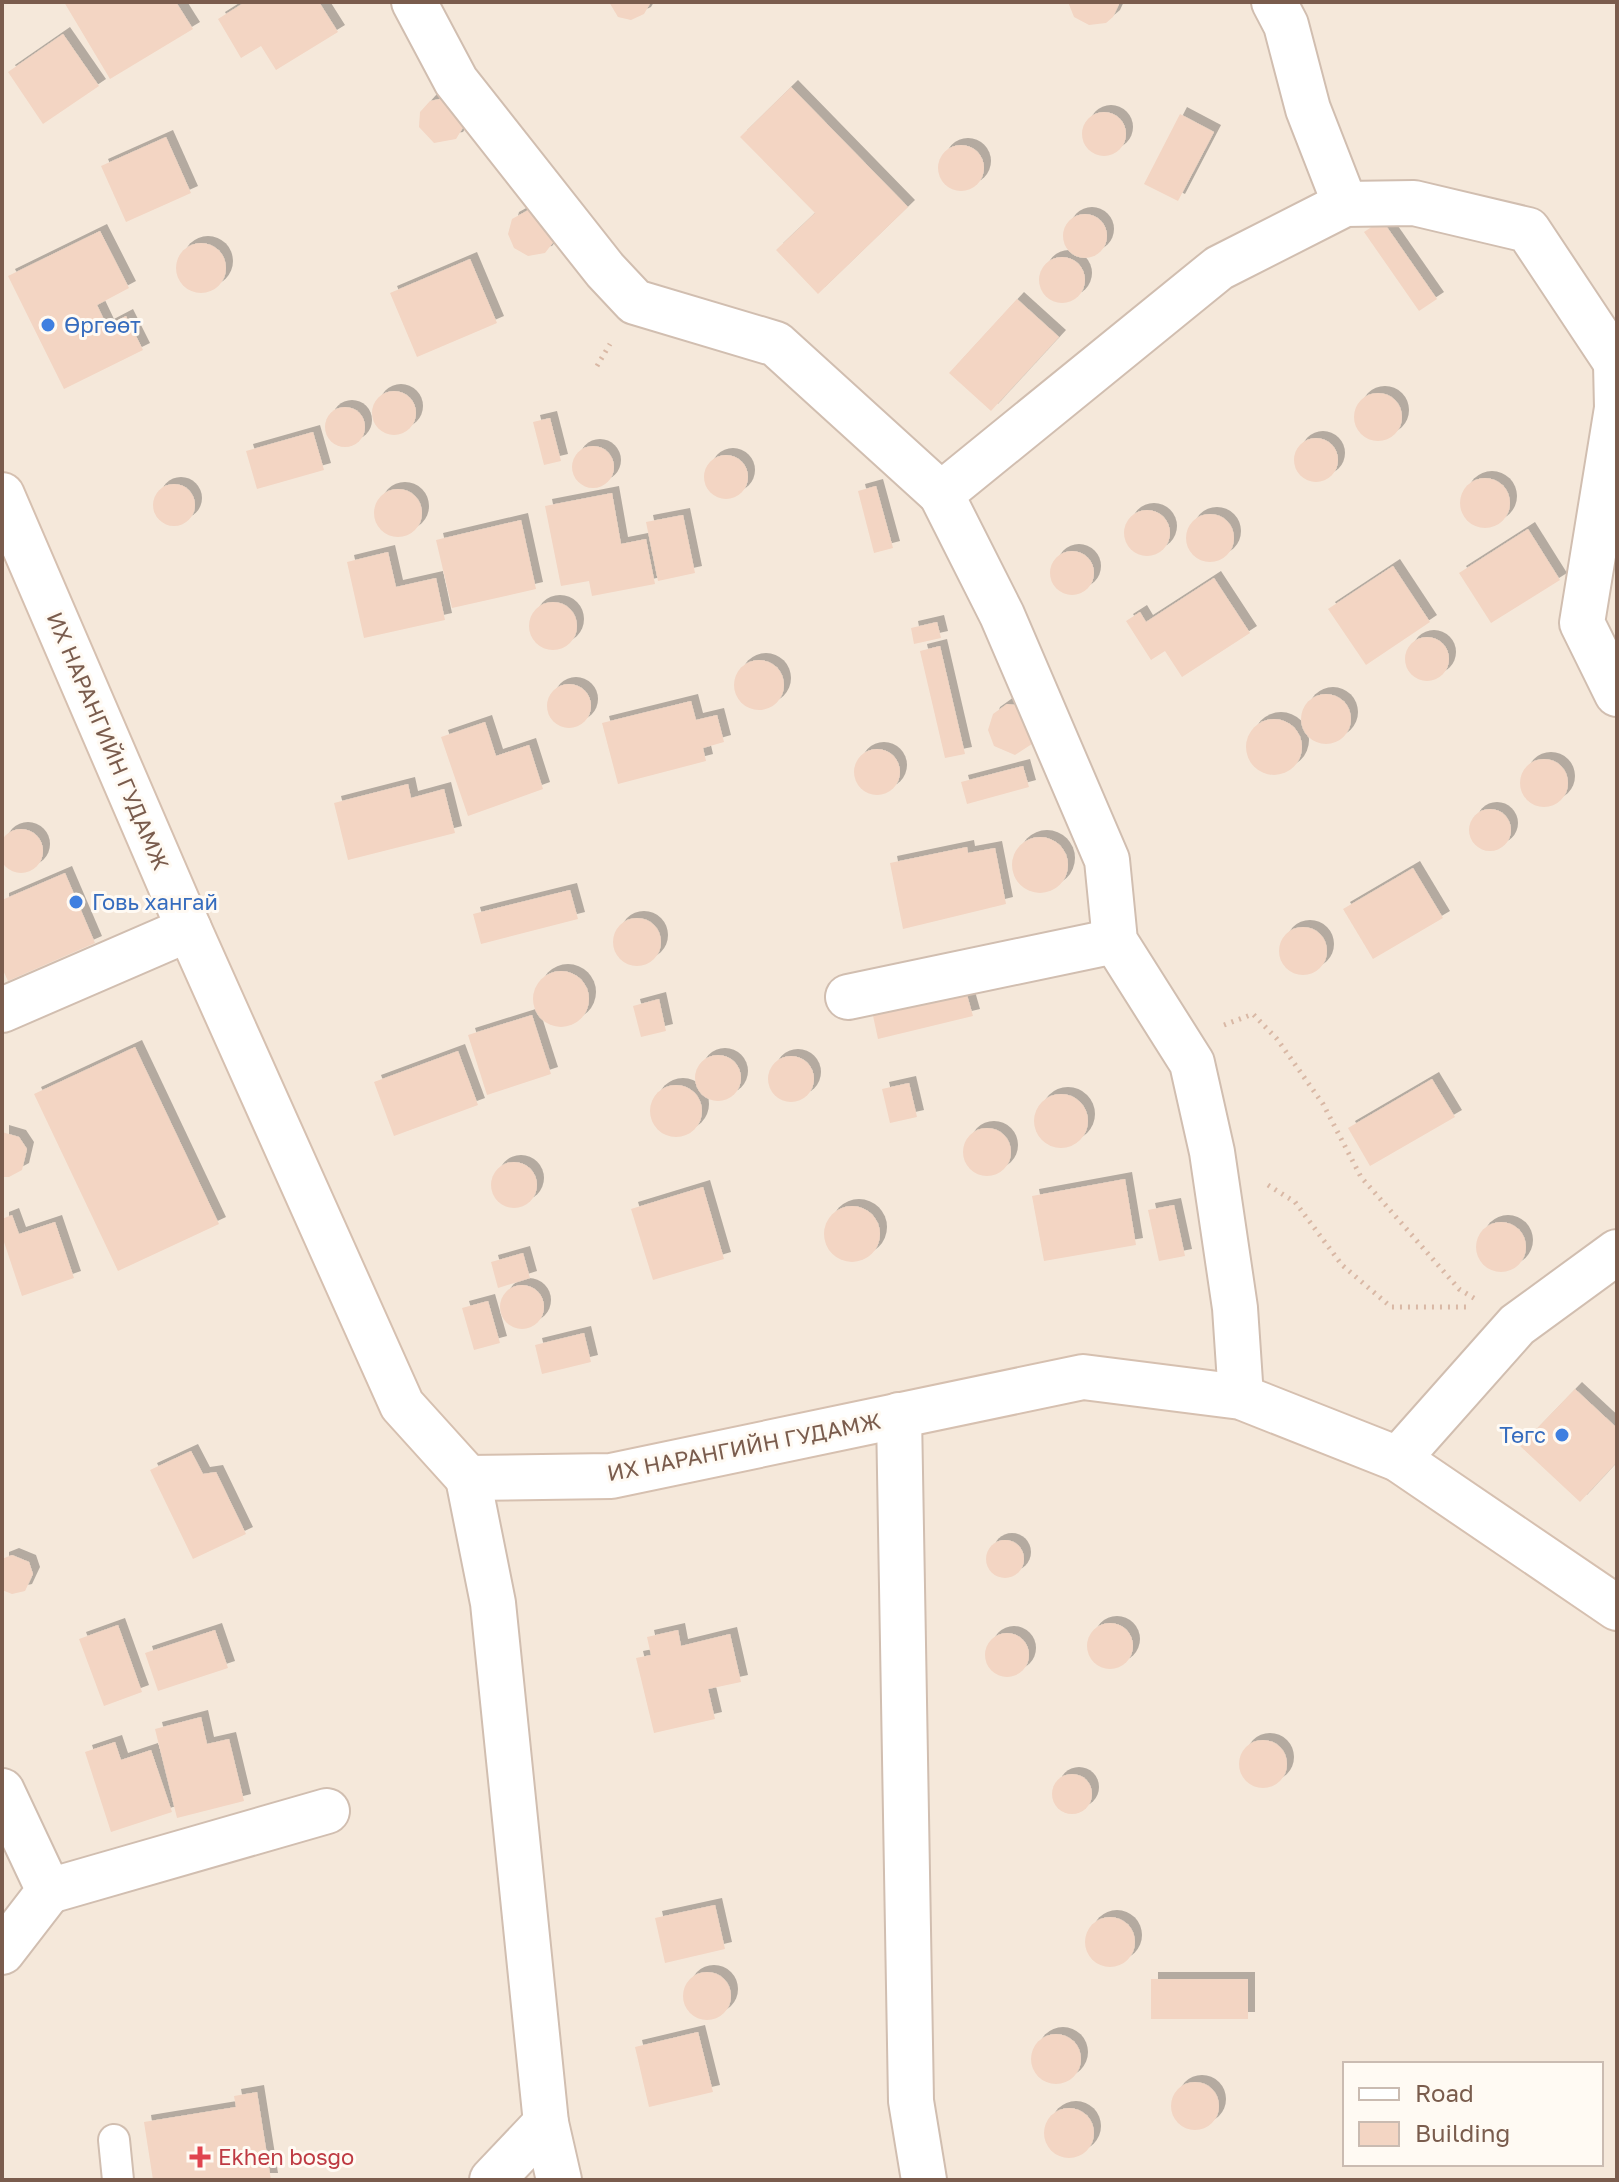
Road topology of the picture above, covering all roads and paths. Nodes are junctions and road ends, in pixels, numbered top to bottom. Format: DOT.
graph roads {
  1 [pos="414,2"];
  2 [pos="1274,2"];
  3 [pos="1345,204"];
  4 [pos="1617,364"];
  5 [pos="941,494"];
  6 [pos="2,495"];
  7 [pos="1617,694"];
  8 [pos="189,929"];
  9 [pos="1115,941"];
  10 [pos="848,997"];
  11 [pos="2,1010"];
  12 [pos="1192,1063"];
  13 [pos="1295,1202"];
  14 [pos="1617,1252"];
  15 [pos="1241,1397"];
  16 [pos="899,1415"];
  17 [pos="1398,1459"];
  18 [pos="468,1478"];
  19 [pos="1617,1608"];
  20 [pos="2,1791"];
  21 [pos="327,1811"];
  22 [pos="49,1891"];
  23 [pos="2,1952"];
  24 [pos="546,2123"];
  25 [pos="114,2140"];
  26 [pos="118,2180"];
  27 [pos="492,2180"];
  28 [pos="559,2180"];
  29 [pos="924,2180"];
  1 -- 5 [label="street"];
  2 -- 3 [label="street"];
  3 -- 4 [label="street"];
  3 -- 5 [label="street"];
  4 -- 7 [label="street"];
  5 -- 9 [label="street"];
  6 -- 8 [label="street, ИХ НАРАНГИЙН ГУДАМЖ"];
  8 -- 11 [label="street"];
  8 -- 18 [label="street, ИХ НАРАНГИЙН ГУДАМЖ"];
  9 -- 10 [label="street"];
  9 -- 12 [label="street"];
  12 -- 13 [label="path"];
  12 -- 15 [label="street"];
  14 -- 17 [label="street"];
  15 -- 16 [label="street, ИХ НАРАНГИЙН ГУДАМЖ"];
  15 -- 17 [label="street, ИХ НАРАНГИЙН ГУДАМЖ"];
  16 -- 18 [label="street, ИХ НАРАНГИЙН ГУДАМЖ"];
  16 -- 29 [label="street"];
  17 -- 19 [label="street, ИХ НАРАНГИЙН ГУДАМЖ"];
  18 -- 24 [label="street"];
  20 -- 22 [label="street"];
  21 -- 22 [label="street"];
  22 -- 23 [label="street"];
  24 -- 27 [label="street"];
  24 -- 28 [label="street"];
  25 -- 26 [label="lane"];
}
